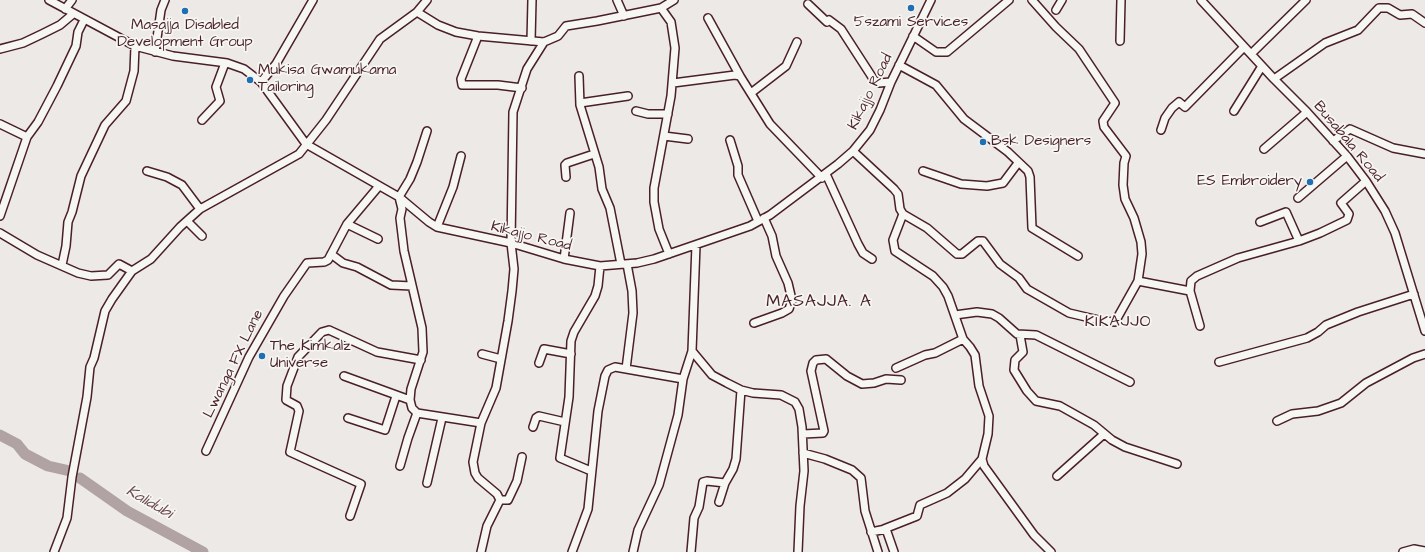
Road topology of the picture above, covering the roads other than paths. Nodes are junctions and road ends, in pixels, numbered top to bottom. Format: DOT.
graph roads {
  1 [pos="49,0"];
  2 [pos="72,0"];
  3 [pos="165,0"];
  4 [pos="313,0"];
  5 [pos="427,0"];
  6 [pos="532,0"];
  7 [pos="618,0"];
  8 [pos="674,0"];
  9 [pos="931,0"];
  10 [pos="1009,0"];
  11 [pos="1032,0"];
  12 [pos="1062,0"];
  13 [pos="1121,0"];
  14 [pos="1201,0"];
  15 [pos="1306,0"];
  16 [pos="808,4"];
  17 [pos="661,8"];
  18 [pos="65,9"];
  19 [pos="1056,10"];
  20 [pos="416,12"];
  21 [pos="73,14"];
  22 [pos="624,16"];
  23 [pos="708,18"];
  24 [pos="84,20"];
  25 [pos="1425,23"];
  26 [pos="478,36"];
  27 [pos="913,36"];
  28 [pos="531,41"];
  29 [pos="1120,41"];
  30 [pos="544,42"];
  31 [pos="797,42"];
  32 [pos="135,46"];
  33 [pos="1244,47"];
  34 [pos="0,49"];
  35 [pos="155,52"];
  36 [pos="1251,54"];
  37 [pos="225,63"];
  38 [pos="899,65"];
  39 [pos="1262,66"];
  40 [pos="579,76"];
  41 [pos="740,76"];
  42 [pos="1274,79"];
  43 [pos="261,82"];
  44 [pos="891,82"];
  45 [pos="672,83"];
  46 [pos="522,88"];
  47 [pos="751,92"];
  48 [pos="628,96"];
  49 [pos="580,103"];
  50 [pos="636,111"];
  51 [pos="1234,111"];
  52 [pos="1307,112"];
  53 [pos="668,114"];
  54 [pos="202,120"];
  55 [pos="0,124"];
  56 [pos="1161,130"];
  57 [pos="428,131"];
  58 [pos="664,136"];
  59 [pos="27,137"];
  60 [pos="688,139"];
  61 [pos="730,140"];
  62 [pos="1333,141"];
  63 [pos="306,144"];
  64 [pos="1264,149"];
  65 [pos="853,151"];
  66 [pos="594,154"];
  67 [pos="1425,154"];
  68 [pos="461,156"];
  69 [pos="1347,156"];
  70 [pos="1018,163"];
  71 [pos="147,171"];
  72 [pos="923,171"];
  73 [pos="824,176"];
  74 [pos="566,177"];
  75 [pos="1366,181"];
  76 [pos="379,186"];
  77 [pos="399,197"];
  78 [pos="1298,198"];
  79 [pos="200,209"];
  80 [pos="570,213"];
  81 [pos="903,214"];
  82 [pos="0,216"];
  83 [pos="761,220"];
  84 [pos="187,221"];
  85 [pos="1260,222"];
  86 [pos="347,224"];
  87 [pos="437,227"];
  88 [pos="0,232"];
  89 [pos="202,236"];
  90 [pos="378,238"];
  91 [pos="1299,241"];
  92 [pos="511,244"];
  93 [pos="696,245"];
  94 [pos="331,254"];
  95 [pos="670,254"];
  96 [pos="1078,256"];
  97 [pos="564,259"];
  98 [pos="872,259"];
  99 [pos="624,264"];
  100 [pos="62,265"];
  101 [pos="600,266"];
  102 [pos="132,271"];
  103 [pos="1138,281"];
  104 [pos="412,286"];
  105 [pos="1190,291"];
  106 [pos="1414,294"];
  107 [pos="955,315"];
  108 [pos="754,322"];
  109 [pos="1200,326"];
  110 [pos="1425,331"];
  111 [pos="1020,335"];
  112 [pos="963,339"];
  113 [pos="692,351"];
  114 [pos="482,354"];
  115 [pos="570,354"];
  116 [pos="1425,354"];
  117 [pos="501,359"];
  118 [pos="421,360"];
  119 [pos="1219,362"];
  120 [pos="539,363"];
  121 [pos="896,368"];
  122 [pos="626,369"];
  123 [pos="344,376"];
  124 [pos="684,379"];
  125 [pos="901,380"];
  126 [pos="1130,382"];
  127 [pos="741,390"];
  128 [pos="396,396"];
  129 [pos="410,400"];
  130 [pos="417,412"];
  131 [pos="348,418"];
  132 [pos="442,418"];
  133 [pos="1277,420"];
  134 [pos="565,422"];
  135 [pos="481,423"];
  136 [pos="533,427"];
  137 [pos="803,434"];
  138 [pos="1104,434"];
  139 [pos="206,451"];
  140 [pos="803,453"];
  141 [pos="522,457"];
  142 [pos="982,458"];
  143 [pos="1177,464"];
  144 [pos="400,466"];
  145 [pos="590,471"];
  146 [pos="1057,476"];
  147 [pos="427,483"];
  148 [pos="725,483"];
  149 [pos="500,500"];
  150 [pos="719,502"];
  151 [pos="350,516"];
  152 [pos="884,529"];
  153 [pos="871,532"];
  154 [pos="1425,550"];
  155 [pos="54,552"];
  156 [pos="481,552"];
  157 [pos="572,552"];
  158 [pos="633,552"];
  159 [pos="691,552"];
  160 [pos="798,552"];
  161 [pos="878,552"];
  162 [pos="894,552"];
  163 [pos="1051,552"];
  164 [pos="1403,552"];
  1 -- 18 [label="street, Kikajjo Road"];
  2 -- 18 [label="street"];
  3 -- 35 [label="street"];
  4 -- 43 [label="street"];
  5 -- 20 [label="street"];
  6 -- 28 [label="street"];
  7 -- 22 [label="street"];
  8 -- 17 [label="street"];
  9 -- 27 [label="street, Kikajjo Road"];
  10 -- 27 [label="street"];
  11 -- 103 [label="street"];
  12 -- 19 [label="street"];
  13 -- 29 [label="street"];
  14 -- 33 [label="street, Busabala Road"];
  15 -- 36 [label="street"];
  16 -- 44 [label="street"];
  17 -- 22 [label="street"];
  17 -- 45 [label="street"];
  18 -- 21 [label="street, Kikajjo Road"];
  20 -- 26 [label="street"];
  20 -- 63 [label="street"];
  21 -- 24 [label="street, Kikajjo Road"];
  21 -- 34 [label="street"];
  22 -- 30 [label="street"];
  23 -- 41 [label="street"];
  24 -- 32 [label="street, Kikajjo Road"];
  24 -- 59 [label="street"];
  25 -- 42 [label="street"];
  26 -- 28 [label="street"];
  26 -- 46 [label="street"];
  27 -- 38 [label="street, Kikajjo Road"];
  28 -- 30 [label="street"];
  30 -- 46 [label="street"];
  31 -- 47 [label="street"];
  32 -- 35 [label="street, Kikajjo Road"];
  32 -- 100 [label="street"];
  33 -- 36 [label="street, Busabala Road"];
  33 -- 56 [label="street"];
  35 -- 37 [label="street, Kikajjo Road"];
  36 -- 39 [label="street, Busabala Road"];
  37 -- 43 [label="street, Kikajjo Road"];
  37 -- 54 [label="street"];
  38 -- 44 [label="street, Kikajjo Road"];
  38 -- 70 [label="street"];
  39 -- 42 [label="street, Busabala Road"];
  39 -- 51 [label="street"];
  40 -- 49 [label="street"];
  41 -- 45 [label="street"];
  41 -- 47 [label="street"];
  42 -- 52 [label="street, Busabala Road"];
  43 -- 63 [label="street, Kikajjo Road"];
  44 -- 65 [label="street, Kikajjo Road"];
  45 -- 53 [label="street"];
  46 -- 92 [label="street"];
  47 -- 73 [label="street"];
  48 -- 49 [label="street"];
  49 -- 66 [label="street"];
  50 -- 53 [label="street"];
  52 -- 62 [label="street, Busabala Road"];
  52 -- 64 [label="street"];
  53 -- 58 [label="street"];
  55 -- 59 [label="street"];
  57 -- 77 [label="street"];
  58 -- 60 [label="street"];
  58 -- 95 [label="street"];
  59 -- 82 [label="street"];
  61 -- 83 [label="street"];
  62 -- 67 [label="street"];
  62 -- 69 [label="street, Busabala Road"];
  63 -- 76 [label="street, Kikajjo Road"];
  63 -- 79 [label="street"];
  65 -- 73 [label="street, Kikajjo Road"];
  65 -- 81 [label="street"];
  66 -- 74 [label="street"];
  66 -- 99 [label="street"];
  68 -- 87 [label="street"];
  69 -- 75 [label="street, Busabala Road"];
  69 -- 78 [label="street"];
  70 -- 72 [label="street"];
  70 -- 96 [label="street"];
  71 -- 79 [label="street"];
  73 -- 83 [label="street, Kikajjo Road"];
  73 -- 98 [label="street"];
  75 -- 91 [label="street"];
  75 -- 106 [label="street, Busabala Road"];
  76 -- 77 [label="street, Kikajjo Road"];
  76 -- 86 [label="street"];
  77 -- 87 [label="street, Kikajjo Road"];
  77 -- 104 [label="street"];
  79 -- 84 [label="street"];
  80 -- 97 [label="street"];
  81 -- 103 [label="street"];
  81 -- 107 [label="street"];
  83 -- 93 [label="street, Kikajjo Road"];
  83 -- 108 [label="street"];
  84 -- 89 [label="street"];
  84 -- 102 [label="street"];
  85 -- 91 [label="street"];
  86 -- 90 [label="street"];
  86 -- 94 [label="street"];
  87 -- 92 [label="street, Kikajjo Road"];
  88 -- 100 [label="street"];
  91 -- 105 [label="street"];
  92 -- 97 [label="street, Kikajjo Road"];
  92 -- 117 [label="street"];
  93 -- 95 [label="street, Kikajjo Road"];
  93 -- 113 [label="street"];
  94 -- 104 [label="street"];
  94 -- 139 [label="street, Lwanga FX Lane"];
  95 -- 99 [label="street, Kikajjo Road"];
  97 -- 101 [label="street, Kikajjo Road"];
  99 -- 101 [label="street, Kikajjo Road"];
  99 -- 122 [label="street"];
  100 -- 102 [label="street"];
  101 -- 115 [label="street"];
  102 -- 155 [label="street"];
  103 -- 105 [label="street"];
  104 -- 118 [label="street"];
  105 -- 109 [label="street"];
  106 -- 110 [label="street, Busabala Road"];
  106 -- 119 [label="street"];
  107 -- 111 [label="street"];
  107 -- 112 [label="street"];
  111 -- 126 [label="street"];
  111 -- 138 [label="street"];
  112 -- 121 [label="street"];
  112 -- 142 [label="street"];
  113 -- 124 [label="street"];
  113 -- 127 [label="street"];
  114 -- 117 [label="street"];
  115 -- 120 [label="street"];
  115 -- 134 [label="street"];
  116 -- 133 [label="street"];
  117 -- 135 [label="street"];
  118 -- 129 [label="street"];
  118 -- 151 [label="street"];
  122 -- 124 [label="street"];
  122 -- 145 [label="street"];
  123 -- 128 [label="street"];
  124 -- 158 [label="street"];
  125 -- 137 [label="street"];
  127 -- 137 [label="street"];
  127 -- 148 [label="street"];
  128 -- 129 [label="street"];
  128 -- 131 [label="street"];
  129 -- 130 [label="street"];
  130 -- 132 [label="street"];
  130 -- 144 [label="street"];
  132 -- 135 [label="street"];
  132 -- 147 [label="street"];
  134 -- 136 [label="street"];
  134 -- 145 [label="street"];
  135 -- 149 [label="street"];
  137 -- 140 [label="street"];
  138 -- 143 [label="street"];
  138 -- 146 [label="street"];
  140 -- 153 [label="street"];
  140 -- 160 [label="street"];
  141 -- 149 [label="street"];
  142 -- 152 [label="street"];
  142 -- 163 [label="street"];
  145 -- 157 [label="street"];
  148 -- 150 [label="street"];
  148 -- 159 [label="street"];
  149 -- 156 [label="street"];
  152 -- 153 [label="street"];
  152 -- 162 [label="street"];
  153 -- 161 [label="street"];
  154 -- 164 [label="street"];
}
